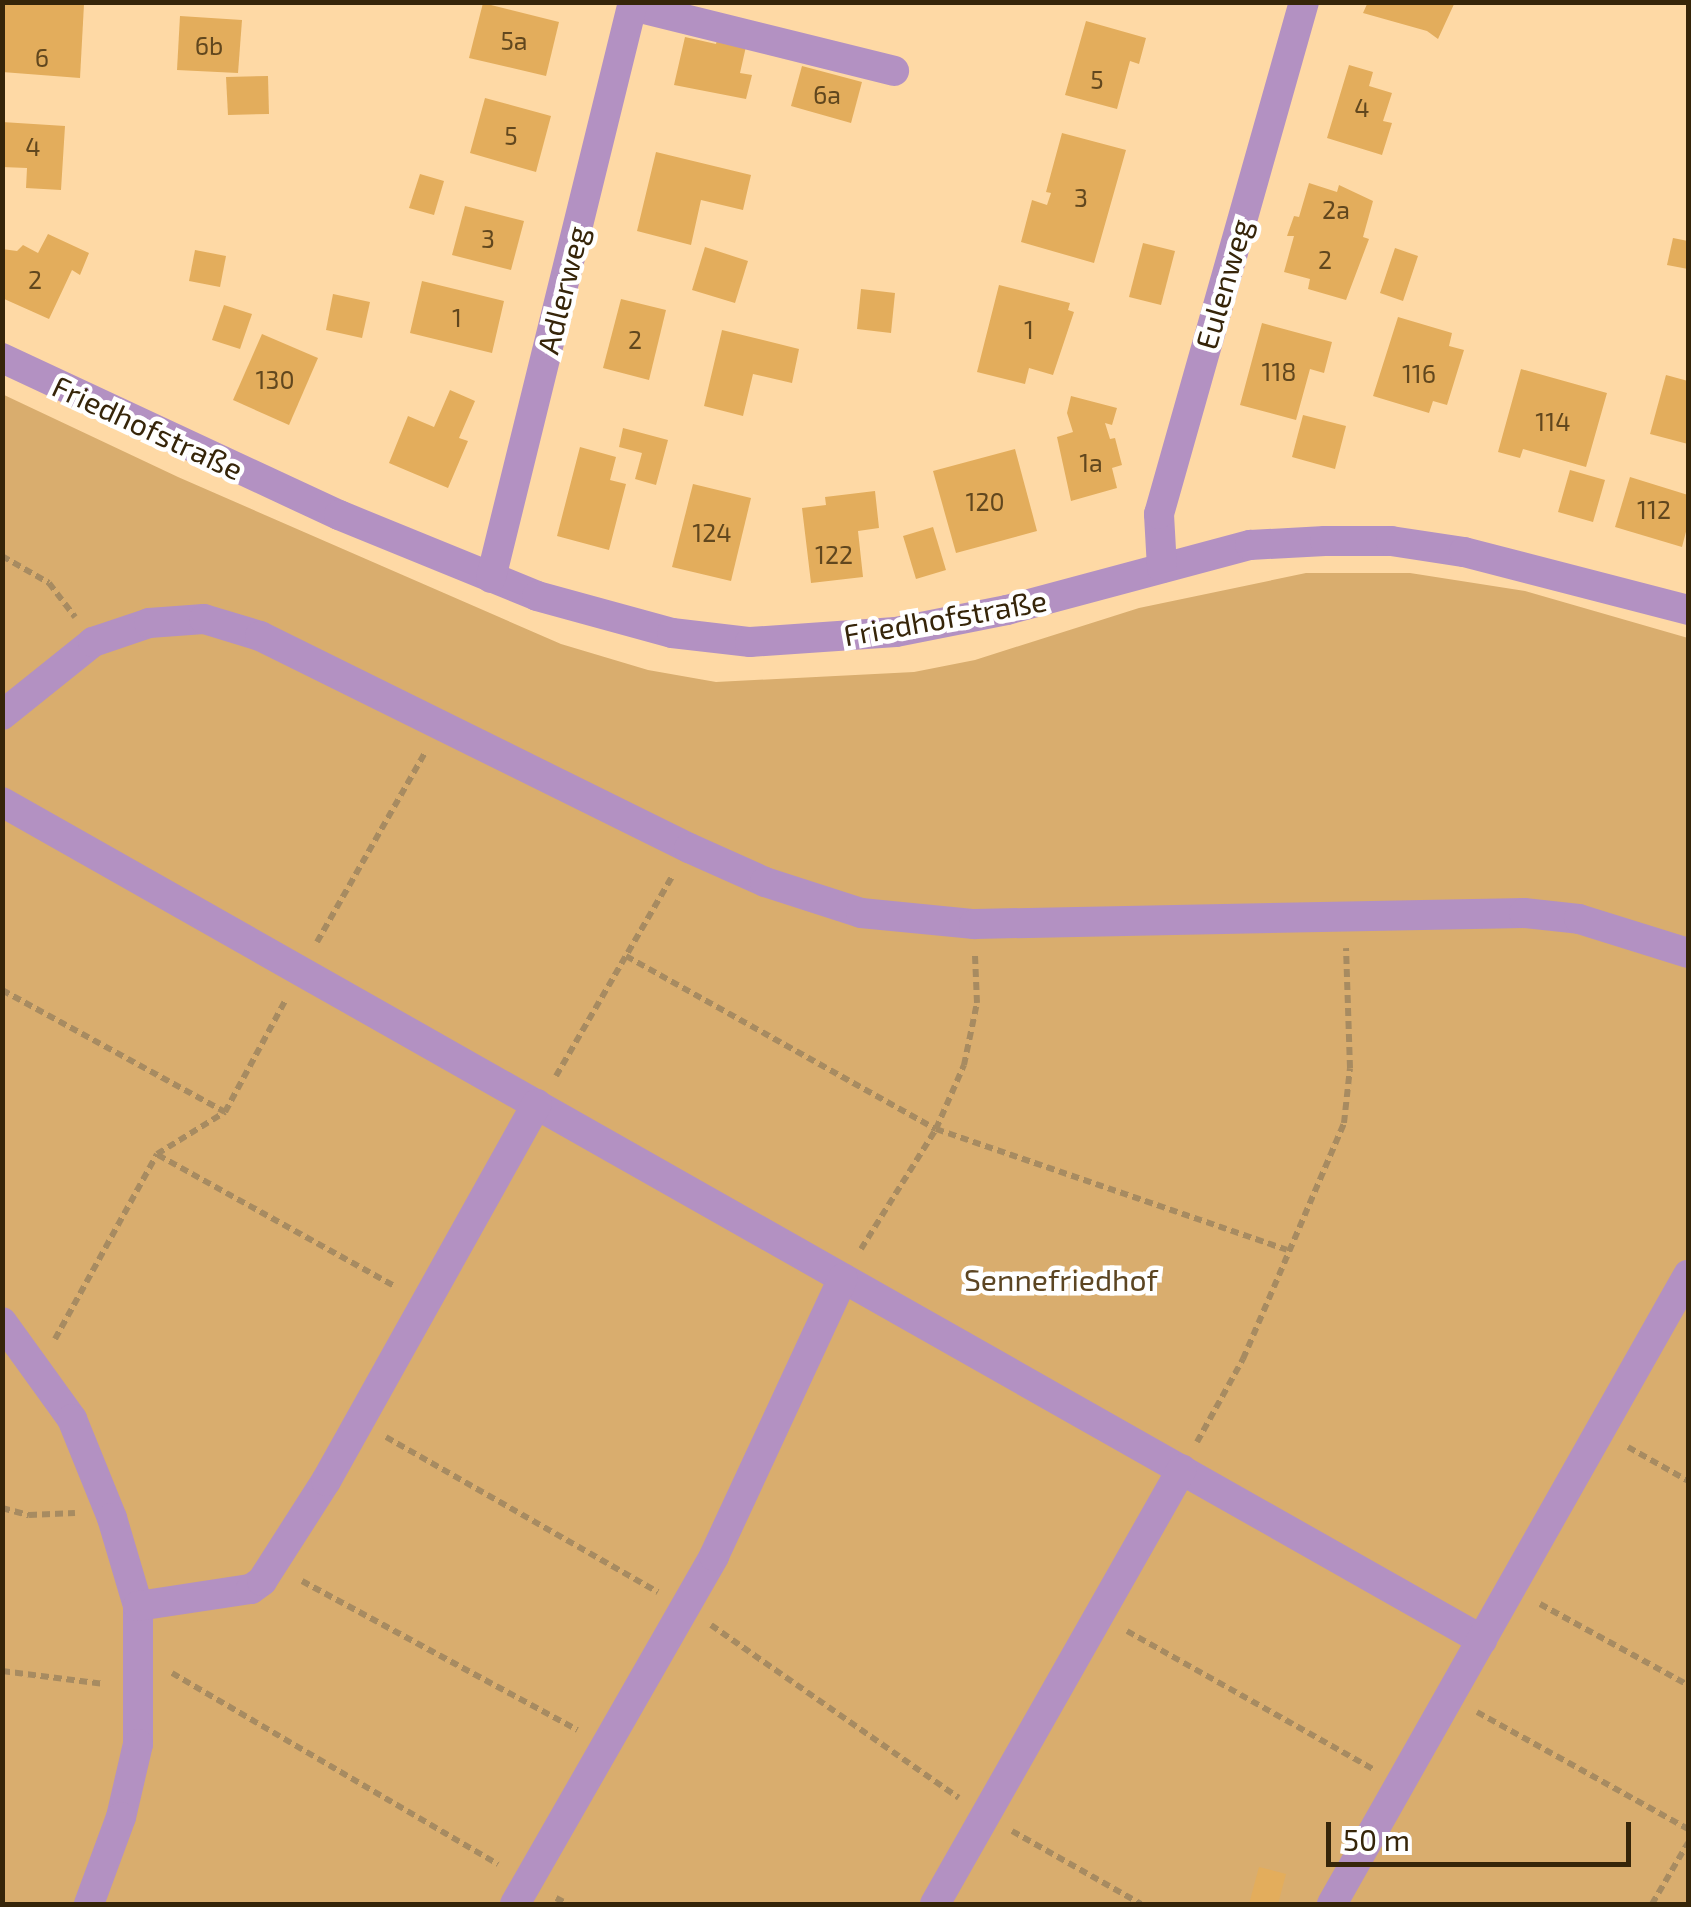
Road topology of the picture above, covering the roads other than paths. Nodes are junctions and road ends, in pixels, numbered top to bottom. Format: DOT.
graph roads {
  1 [pos="1304,2"];
  2 [pos="633,4"];
  3 [pos="894,71"];
  4 [pos="2,358"];
  5 [pos="1162,568"];
  6 [pos="491,578"];
  7 [pos="1688,610"];
  8 [pos="2,715"];
  9 [pos="2,802"];
  10 [pos="1688,953"];
  11 [pos="537,1104"];
  12 [pos="1688,1274"];
  13 [pos="843,1278"];
  14 [pos="2,1322"];
  15 [pos="1182,1469"];
  16 [pos="138,1606"];
  17 [pos="1482,1640"];
  18 [pos="522,1893"];
  19 [pos="88,1904"];
  20 [pos="935,1904"];
  21 [pos="1332,1904"];
  1 -- 5 [label="street, Eulenweg"];
  2 -- 3 [label="street"];
  2 -- 6 [label="street, Adlerweg"];
  4 -- 6 [label="street, Friedhofstraße"];
  5 -- 6 [label="street, Friedhofstraße"];
  5 -- 7 [label="street, Friedhofstraße"];
  8 -- 10 [label="street"];
  9 -- 11 [label="street"];
  11 -- 13 [label="street"];
  11 -- 16 [label="street"];
  12 -- 17 [label="street"];
  13 -- 15 [label="street"];
  13 -- 18 [label="street"];
  14 -- 16 [label="street"];
  15 -- 17 [label="street"];
  15 -- 20 [label="street"];
  16 -- 19 [label="street"];
  17 -- 21 [label="street"];
}
